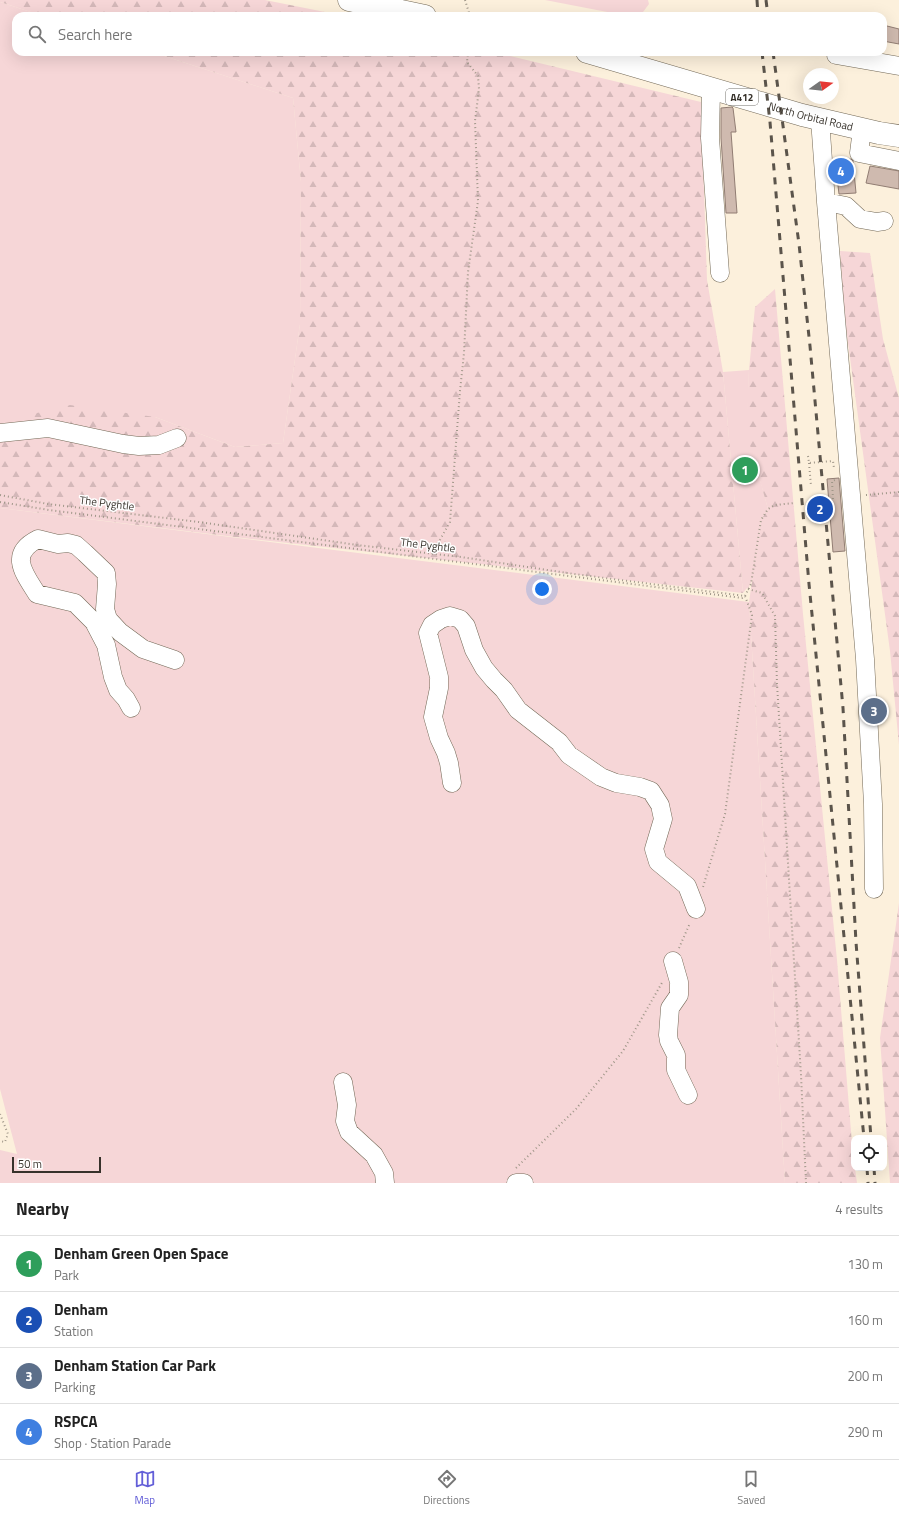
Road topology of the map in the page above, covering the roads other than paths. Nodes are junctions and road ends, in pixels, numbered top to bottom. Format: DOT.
graph roads {
  1 [pos="349,0"];
  2 [pos="406,12"];
  3 [pos="600,56"];
  4 [pos="842,56"];
  5 [pos="899,66"];
  6 [pos="711,89"];
  7 [pos="820,119"];
  8 [pos="862,129"];
  9 [pos="899,136"];
  10 [pos="899,162"];
  11 [pos="826,202"];
  12 [pos="884,221"];
  13 [pos="720,272"];
  14 [pos="0,433"];
  15 [pos="177,438"];
  16 [pos="175,660"];
  17 [pos="131,708"];
  18 [pos="452,783"];
  19 [pos="874,889"];
  20 [pos="696,909"];
  21 [pos="673,961"];
  22 [pos="343,1082"];
  23 [pos="688,1095"];
  24 [pos="385,1183"];
  1 -- 2 [label="main road"];
  3 -- 6 [label="main road, North Orbital Road / A412"];
  4 -- 5 [label="street"];
  6 -- 7 [label="main road, North Orbital Road / A412"];
  6 -- 13 [label="street"];
  7 -- 8 [label="main road, North Orbital Road / A412"];
  7 -- 11 [label="street"];
  8 -- 9 [label="main road, North Orbital Road / A412"];
  8 -- 10 [label="street"];
  11 -- 12 [label="street"];
  11 -- 19 [label="street"];
  14 -- 15 [label="street"];
  16 -- 17 [label="street"];
  18 -- 20 [label="street"];
  21 -- 23 [label="street"];
  22 -- 24 [label="street"];
}
